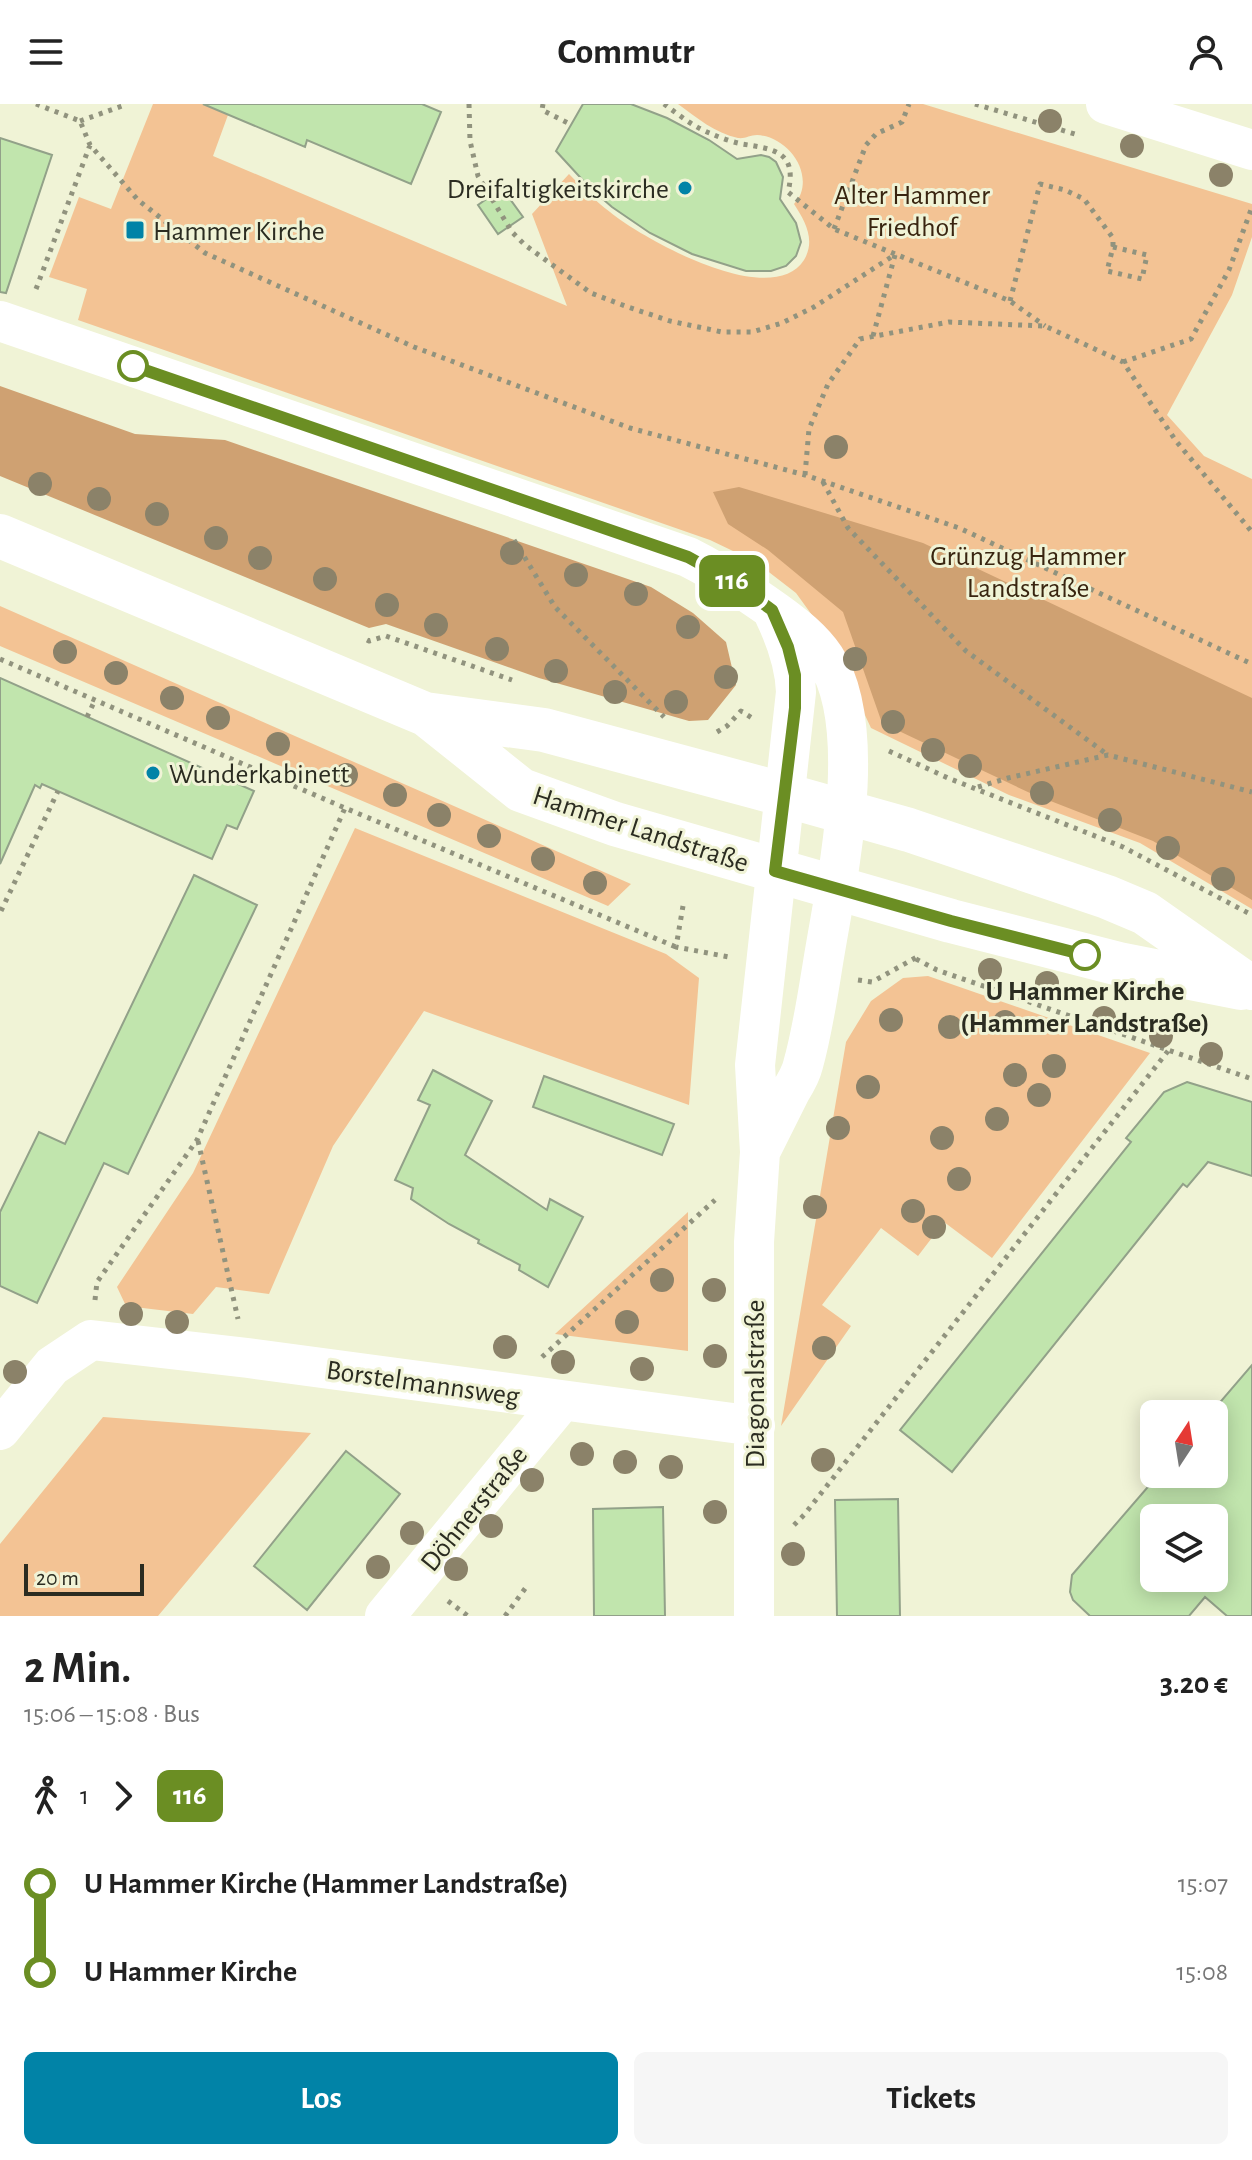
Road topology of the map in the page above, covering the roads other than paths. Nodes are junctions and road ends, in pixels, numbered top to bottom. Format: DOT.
graph roads {
  1 [pos="1106,104"];
  2 [pos="1252,150"];
  3 [pos="0,321"];
  4 [pos="0,536"];
  5 [pos="772,610"];
  6 [pos="425,714"];
  7 [pos="785,795"];
  8 [pos="845,813"];
  9 [pos="775,871"];
  10 [pos="835,888"];
  11 [pos="1252,989"];
  12 [pos="760,1152"];
  13 [pos="562,1401"];
  14 [pos="755,1426"];
  15 [pos="0,1430"];
  16 [pos="385,1616"];
  17 [pos="754,1616"];
  1 -- 2 [label="street"];
  3 -- 5 [label="street, Diagonalstraße"];
  4 -- 6 [label="main road, Hammer Landstraße"];
  5 -- 7 [label="street, Diagonalstraße"];
  5 -- 8 [label="street, Diagonalstraße"];
  6 -- 7 [label="main road, Hammer Landstraße"];
  6 -- 9 [label="main road, Hammer Landstraße"];
  7 -- 8 [label="main road, Hammer Landstraße"];
  7 -- 9 [label="street, Diagonalstraße"];
  8 -- 10 [label="street, Diagonalstraße"];
  8 -- 11 [label="main road, Hammer Landstraße"];
  9 -- 10 [label="main road, Hammer Landstraße"];
  9 -- 12 [label="street, Diagonalstraße"];
  10 -- 11 [label="main road, Hammer Landstraße"];
  10 -- 12 [label="street, Diagonalstraße"];
  12 -- 14 [label="street, Diagonalstraße"];
  13 -- 14 [label="street, Borstelmannsweg"];
  13 -- 15 [label="street, Borstelmannsweg"];
  13 -- 16 [label="street, Döhnerstraße"];
  14 -- 17 [label="street, Diagonalstraße"];
}
